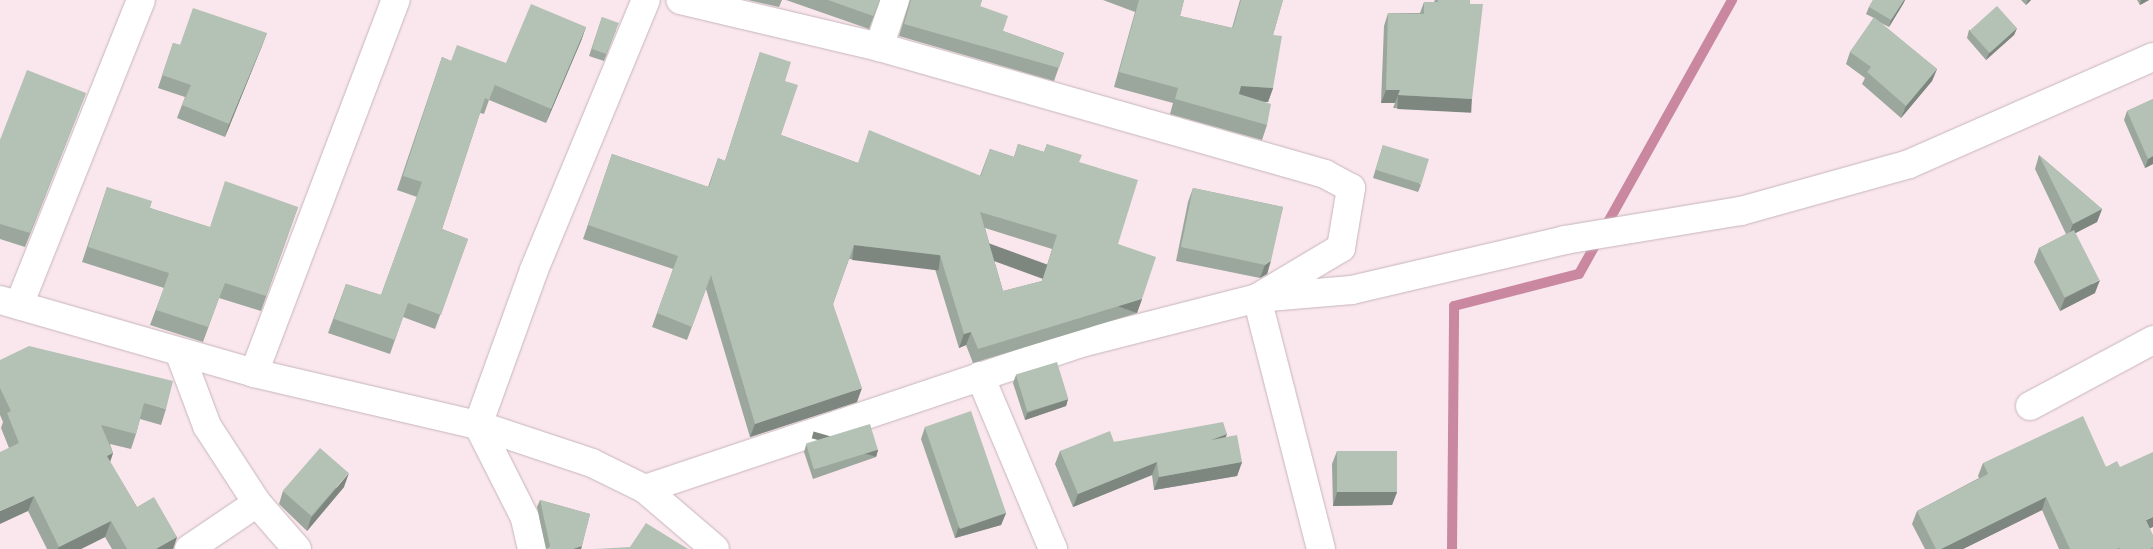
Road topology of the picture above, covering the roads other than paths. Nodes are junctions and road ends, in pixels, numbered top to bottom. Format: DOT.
graph roads {
  1 [pos="141,0"];
  2 [pos="396,0"];
  3 [pos="646,0"];
  4 [pos="680,0"];
  5 [pos="895,0"];
  6 [pos="879,47"];
  7 [pos="2153,57"];
  8 [pos="1258,298"];
  9 [pos="9,303"];
  10 [pos="2153,340"];
  11 [pos="180,354"];
  12 [pos="254,373"];
  13 [pos="980,376"];
  14 [pos="2030,406"];
  15 [pos="478,425"];
  16 [pos="645,489"];
  17 [pos="257,503"];
  18 [pos="189,549"];
  19 [pos="297,549"];
  20 [pos="532,549"];
  21 [pos="715,549"];
  22 [pos="1053,549"];
  23 [pos="1320,549"];
  1 -- 9 [label="street"];
  2 -- 12 [label="street"];
  3 -- 15 [label="street"];
  4 -- 6 [label="street"];
  5 -- 6 [label="street"];
  6 -- 8 [label="street"];
  7 -- 8 [label="street"];
  8 -- 13 [label="street"];
  8 -- 23 [label="street"];
  9 -- 11 [label="street"];
  10 -- 14 [label="street"];
  11 -- 12 [label="street"];
  11 -- 17 [label="street"];
  12 -- 15 [label="street"];
  13 -- 16 [label="street"];
  13 -- 22 [label="street"];
  15 -- 16 [label="street"];
  15 -- 20 [label="street"];
  16 -- 21 [label="street"];
  17 -- 18 [label="street"];
  17 -- 19 [label="street"];
}
